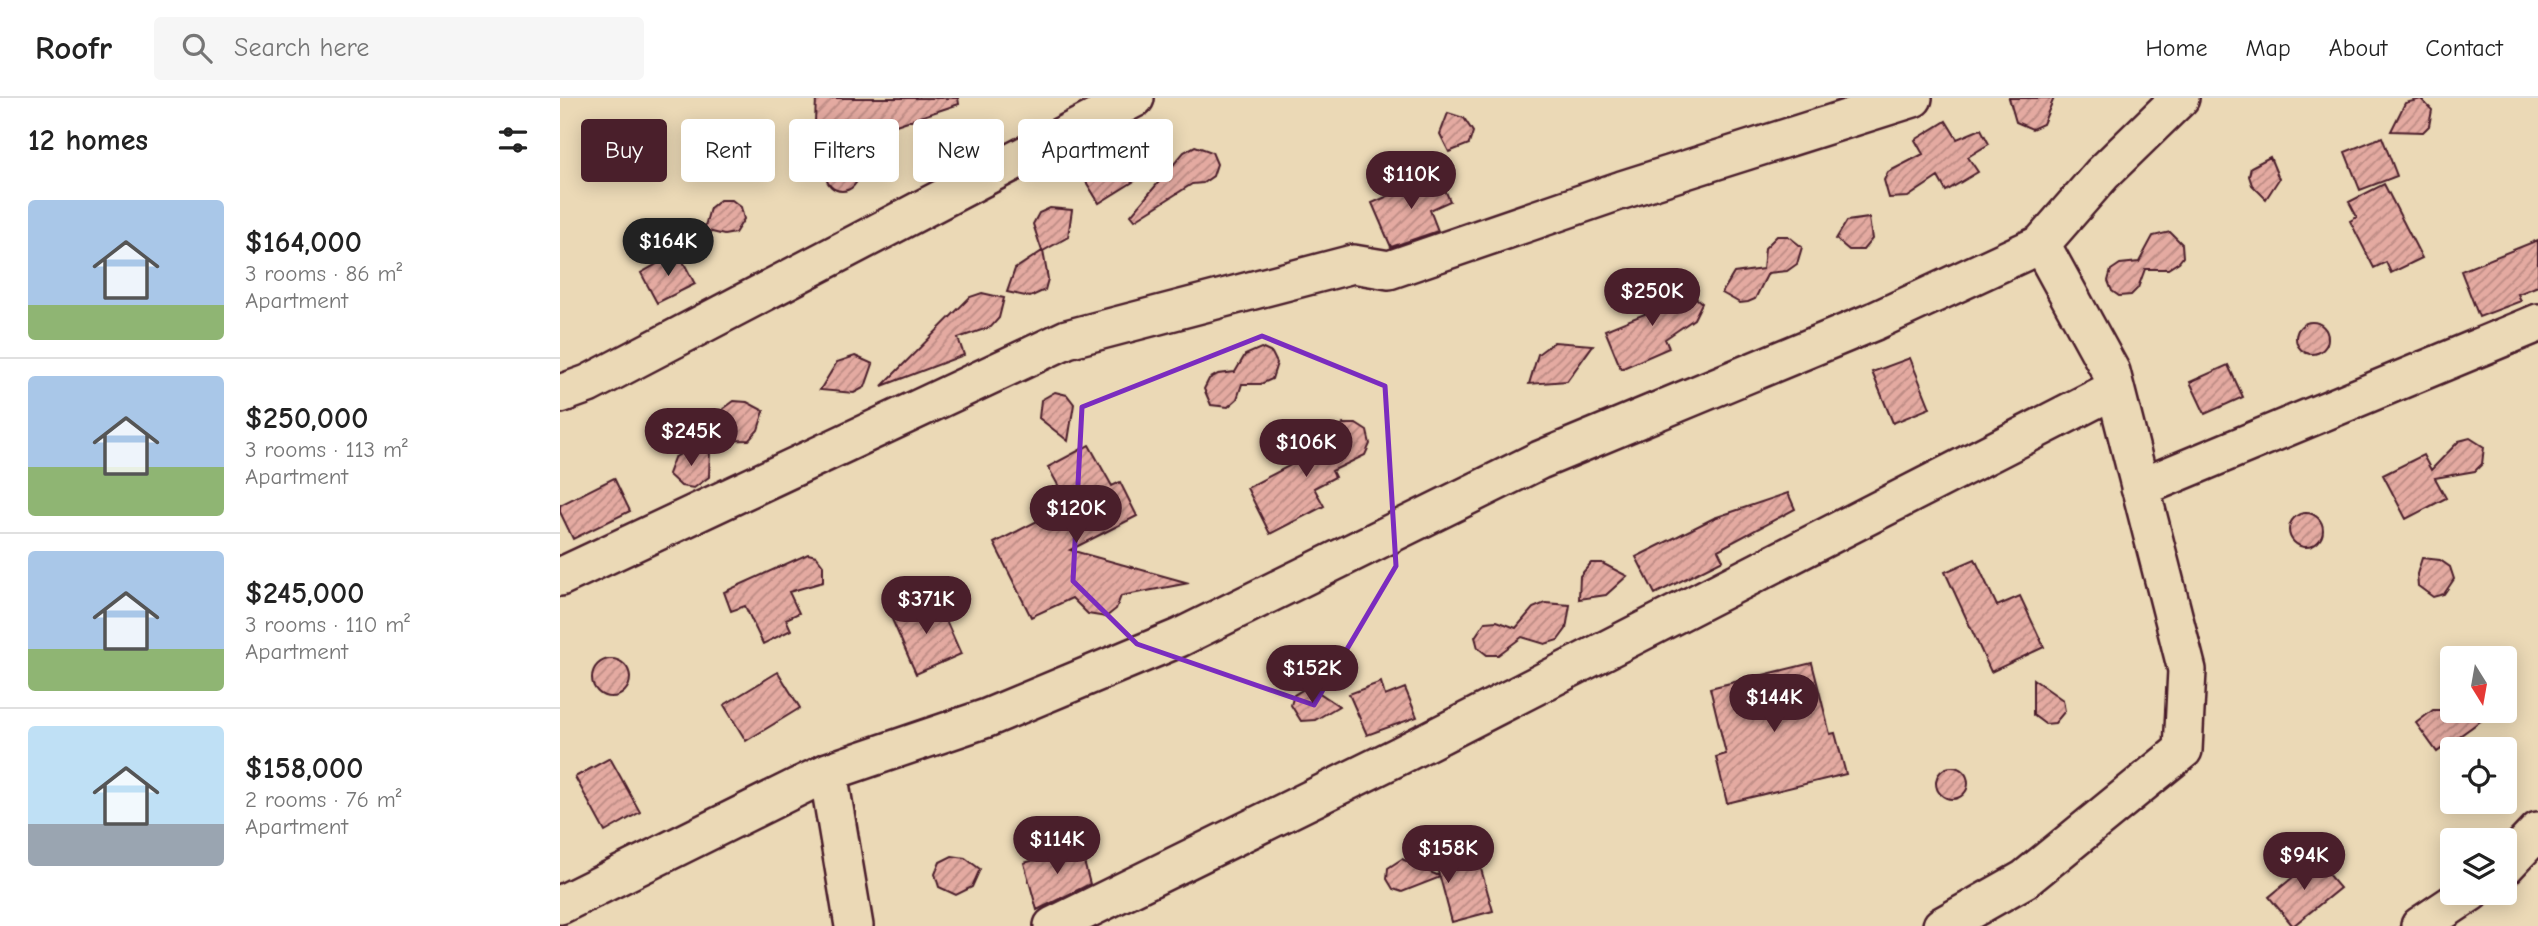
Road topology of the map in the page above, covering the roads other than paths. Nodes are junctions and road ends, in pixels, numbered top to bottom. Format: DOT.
graph roads {
  1 [pos="1135,98"];
  2 [pos="1913,98"];
  3 [pos="2180,98"];
  4 [pos="2041,244"];
  5 [pos="2538,323"];
  6 [pos="2115,389"];
  7 [pos="560,394"];
  8 [pos="2140,488"];
  9 [pos="560,577"];
  10 [pos="828,772"];
  11 [pos="2538,831"];
  12 [pos="2517,853"];
  13 [pos="560,905"];
  14 [pos="2452,905"];
  15 [pos="854,926"];
  16 [pos="1053,926"];
  17 [pos="1942,926"];
  18 [pos="2420,926"];
  1 -- 7 [label="street"];
  2 -- 9 [label="street"];
  3 -- 4 [label="street"];
  4 -- 6 [label="street"];
  4 -- 10 [label="street"];
  5 -- 8 [label="street"];
  6 -- 8 [label="street"];
  6 -- 16 [label="street"];
  8 -- 17 [label="street"];
  10 -- 13 [label="street"];
  10 -- 15 [label="street"];
  11 -- 12 [label="street"];
  14 -- 18 [label="street"];
}
